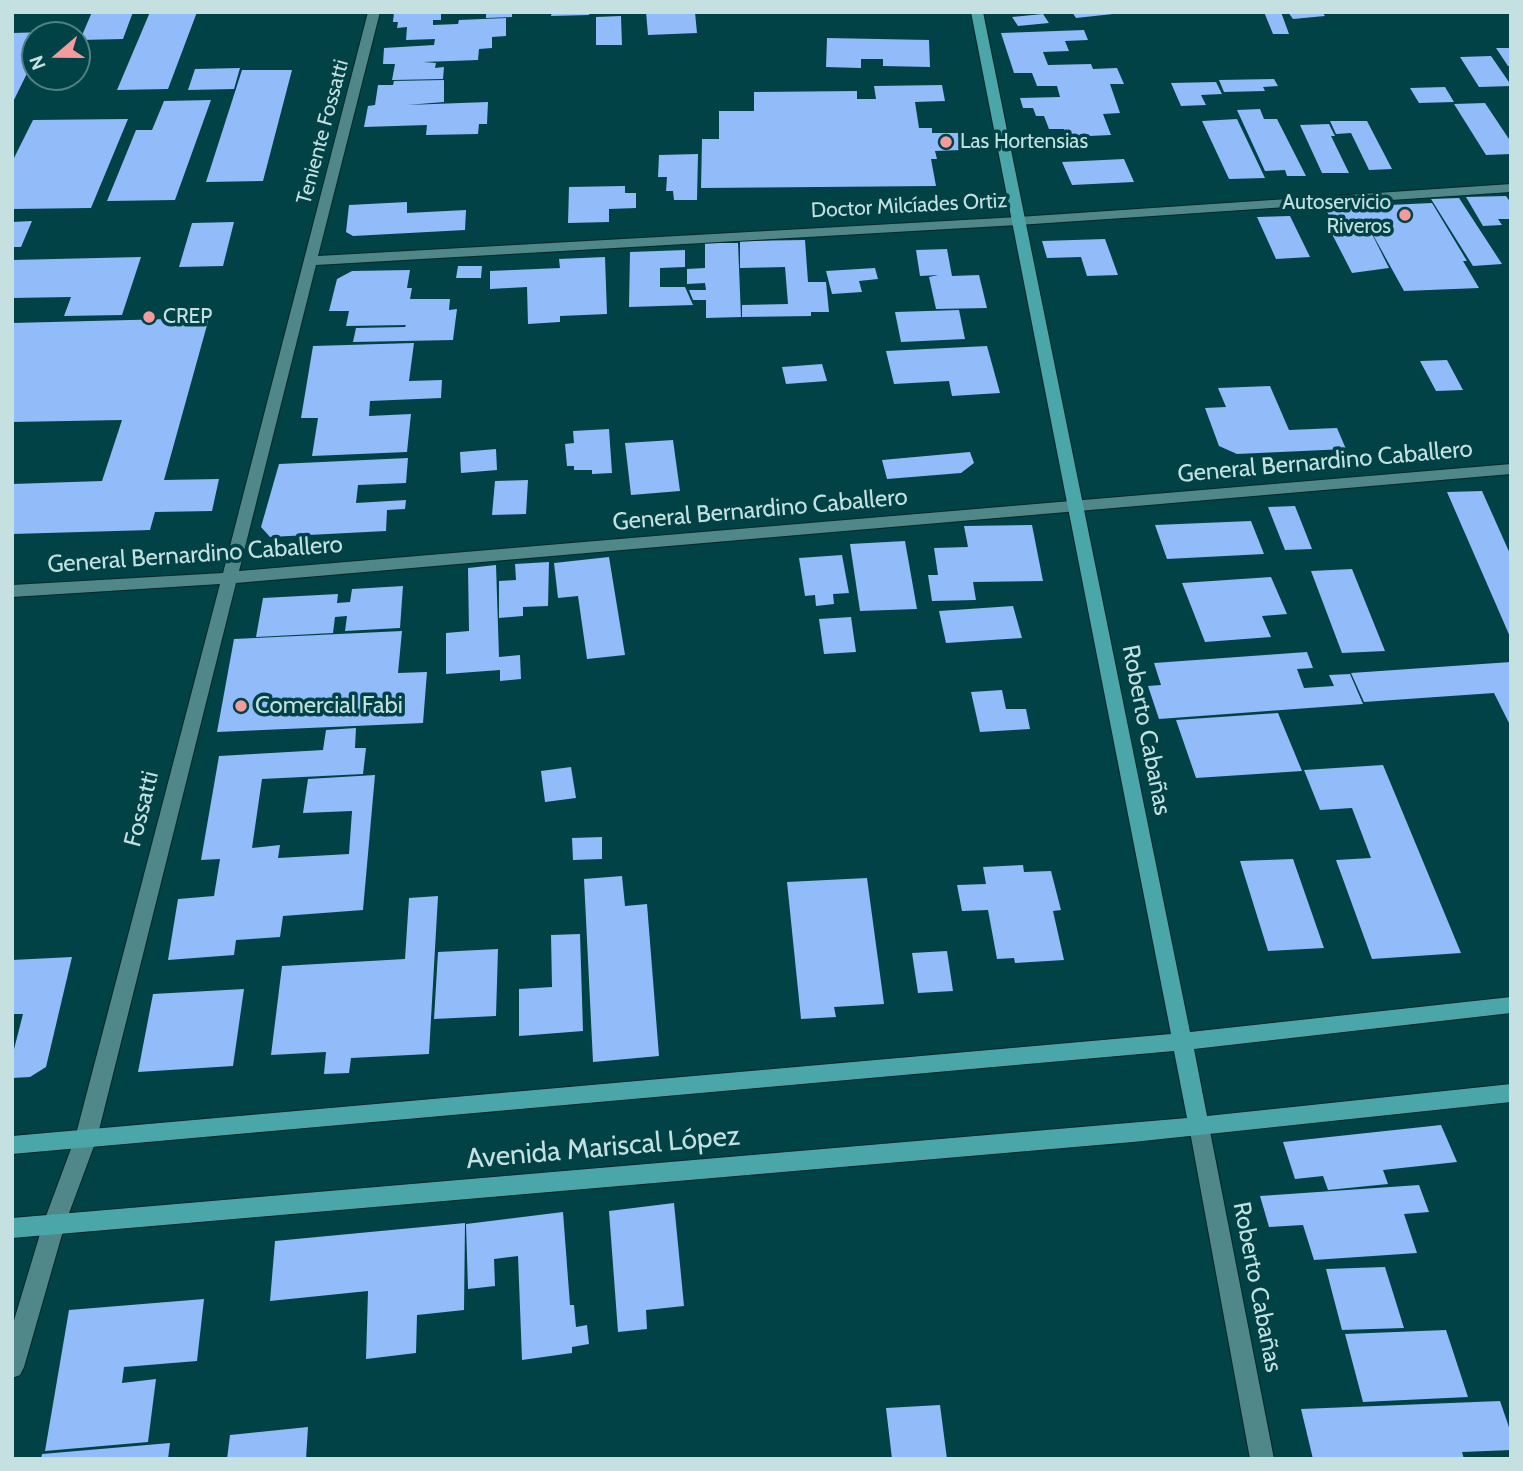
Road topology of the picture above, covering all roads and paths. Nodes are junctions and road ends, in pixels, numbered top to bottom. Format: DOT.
graph roads {
  1 [pos="373,12"];
  2 [pos="977,12"];
  3 [pos="1511,188"];
  4 [pos="1018,221"];
  5 [pos="309,261"];
  6 [pos="1511,469"];
  7 [pos="1075,506"];
  8 [pos="227,578"];
  9 [pos="12,591"];
  10 [pos="1511,1005"];
  11 [pos="1181,1042"];
  12 [pos="1511,1093"];
  13 [pos="1199,1126"];
  14 [pos="86,1138"];
  15 [pos="12,1145"];
  16 [pos="54,1224"];
  17 [pos="12,1228"];
  18 [pos="12,1367"];
  19 [pos="1262,1459"];
  1 -- 5 [label="street, Teniente Fossatti"];
  2 -- 4 [label="main road, Roberto Cabañas"];
  3 -- 4 [label="street, Doctor Milcíades Ortiz"];
  4 -- 5 [label="street, Doctor Milcíades Ortiz"];
  4 -- 7 [label="main road, Roberto Cabañas"];
  5 -- 8 [label="street, Fossatti"];
  6 -- 7 [label="street, General Bernardino Caballero"];
  7 -- 8 [label="street, General Bernardino Caballero"];
  7 -- 11 [label="main road, Roberto Cabañas"];
  8 -- 9 [label="street, General Bernardino Caballero"];
  8 -- 14 [label="street, Fossatti"];
  10 -- 11 [label="main road"];
  11 -- 13 [label="main road, Roberto Cabañas"];
  11 -- 14 [label="main road"];
  12 -- 13 [label="main road, Avenida Mariscal López"];
  13 -- 16 [label="main road, Avenida Mariscal López"];
  13 -- 19 [label="street, Roberto Cabañas"];
  14 -- 15 [label="main road"];
  14 -- 16 [label="street, Fossatti"];
  16 -- 17 [label="main road, Avenida Mariscal López"];
  16 -- 18 [label="street, Fossatti"];
}
